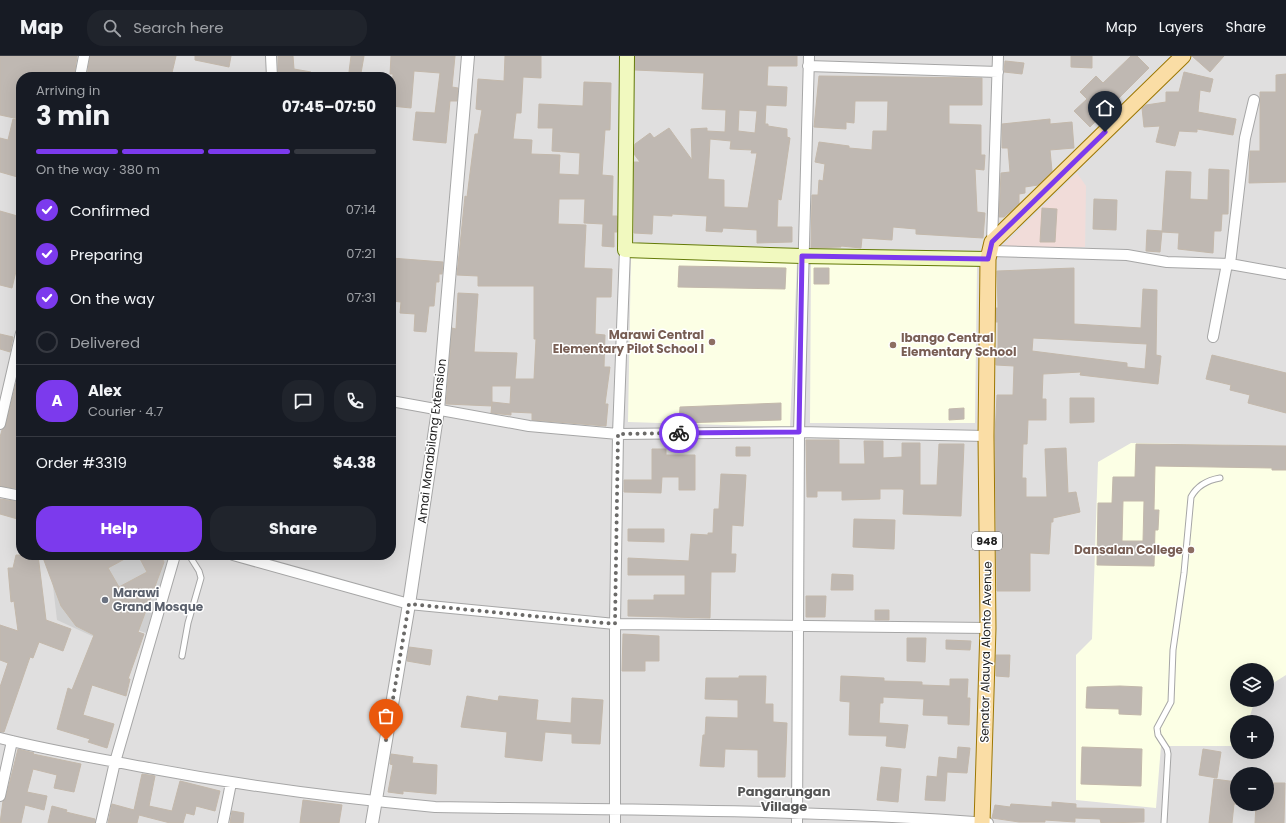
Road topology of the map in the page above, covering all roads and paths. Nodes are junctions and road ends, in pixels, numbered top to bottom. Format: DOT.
graph roads {
  1 [pos="84,56"];
  2 [pos="271,56"];
  3 [pos="468,56"];
  4 [pos="627,56"];
  5 [pos="998,56"];
  6 [pos="1184,56"];
  7 [pos="808,61"];
  8 [pos="81,72"];
  9 [pos="272,72"];
  10 [pos="998,72"];
  11 [pos="1254,100"];
  12 [pos="626,250"];
  13 [pos="990,251"];
  14 [pos="802,256"];
  15 [pos="1228,264"];
  16 [pos="1286,274"];
  17 [pos="1214,337"];
  18 [pos="16,355"];
  19 [pos="396,402"];
  20 [pos="438,410"];
  21 [pos="0,424"];
  22 [pos="799,432"];
  23 [pos="618,434"];
  24 [pos="986,436"];
  25 [pos="1220,478"];
  26 [pos="0,492"];
  27 [pos="16,495"];
  28 [pos="174,560"];
  29 [pos="192,560"];
  30 [pos="251,560"];
  31 [pos="409,604"];
  32 [pos="615,624"];
  33 [pos="797,625"];
  34 [pos="988,628"];
  35 [pos="182,656"];
  36 [pos="0,738"];
  37 [pos="12,741"];
  38 [pos="115,762"];
  39 [pos="231,783"];
  40 [pos="0,796"];
  41 [pos="376,800"];
  42 [pos="617,810"];
  43 [pos="797,818"];
  44 [pos="101,823"];
  45 [pos="223,823"];
  46 [pos="372,823"];
  47 [pos="616,823"];
  48 [pos="982,823"];
  49 [pos="988,823"];
  50 [pos="1164,823"];
  1 -- 8 [label="street"];
  2 -- 9 [label="street"];
  3 -- 20 [label="street, Amai Manabilang Extension"];
  4 -- 12 [label="main road"];
  5 -- 10 [label="street"];
  6 -- 13 [label="main road"];
  7 -- 10 [label="street"];
  7 -- 14 [label="street"];
  10 -- 13 [label="street"];
  11 -- 15 [label="street"];
  12 -- 14 [label="main road"];
  12 -- 23 [label="street"];
  13 -- 14 [label="main road"];
  13 -- 15 [label="street"];
  13 -- 24 [label="main road, Senator Alauya Alonto Avenue / 948"];
  14 -- 22 [label="street"];
  15 -- 16 [label="street"];
  15 -- 17 [label="street"];
  18 -- 21 [label="street"];
  19 -- 20 [label="street"];
  20 -- 23 [label="street"];
  20 -- 31 [label="street, Amai Manabilang Extension"];
  22 -- 23 [label="street"];
  22 -- 24 [label="street"];
  22 -- 33 [label="street"];
  23 -- 32 [label="street"];
  24 -- 34 [label="main road, Senator Alauya Alonto Avenue / 948"];
  25 -- 50 [label="lane"];
  26 -- 27 [label="street"];
  28 -- 38 [label="street"];
  29 -- 35 [label="lane"];
  30 -- 31 [label="street"];
  31 -- 32 [label="street"];
  31 -- 41 [label="street, Amai Manabilang Extension"];
  32 -- 33 [label="street"];
  32 -- 42 [label="street"];
  33 -- 34 [label="street"];
  33 -- 43 [label="street"];
  34 -- 48 [label="main road, Senator Alauya Alonto Avenue / 948"];
  36 -- 37 [label="street"];
  37 -- 38 [label="street"];
  37 -- 40 [label="street"];
  38 -- 39 [label="street"];
  38 -- 44 [label="street"];
  39 -- 41 [label="street"];
  39 -- 45 [label="street"];
  41 -- 42 [label="street"];
  41 -- 46 [label="street, Amai Manabilang Extension"];
  42 -- 43 [label="street"];
  42 -- 47 [label="street"];
  43 -- 48 [label="street"];
  48 -- 49 [label="street"];
}
